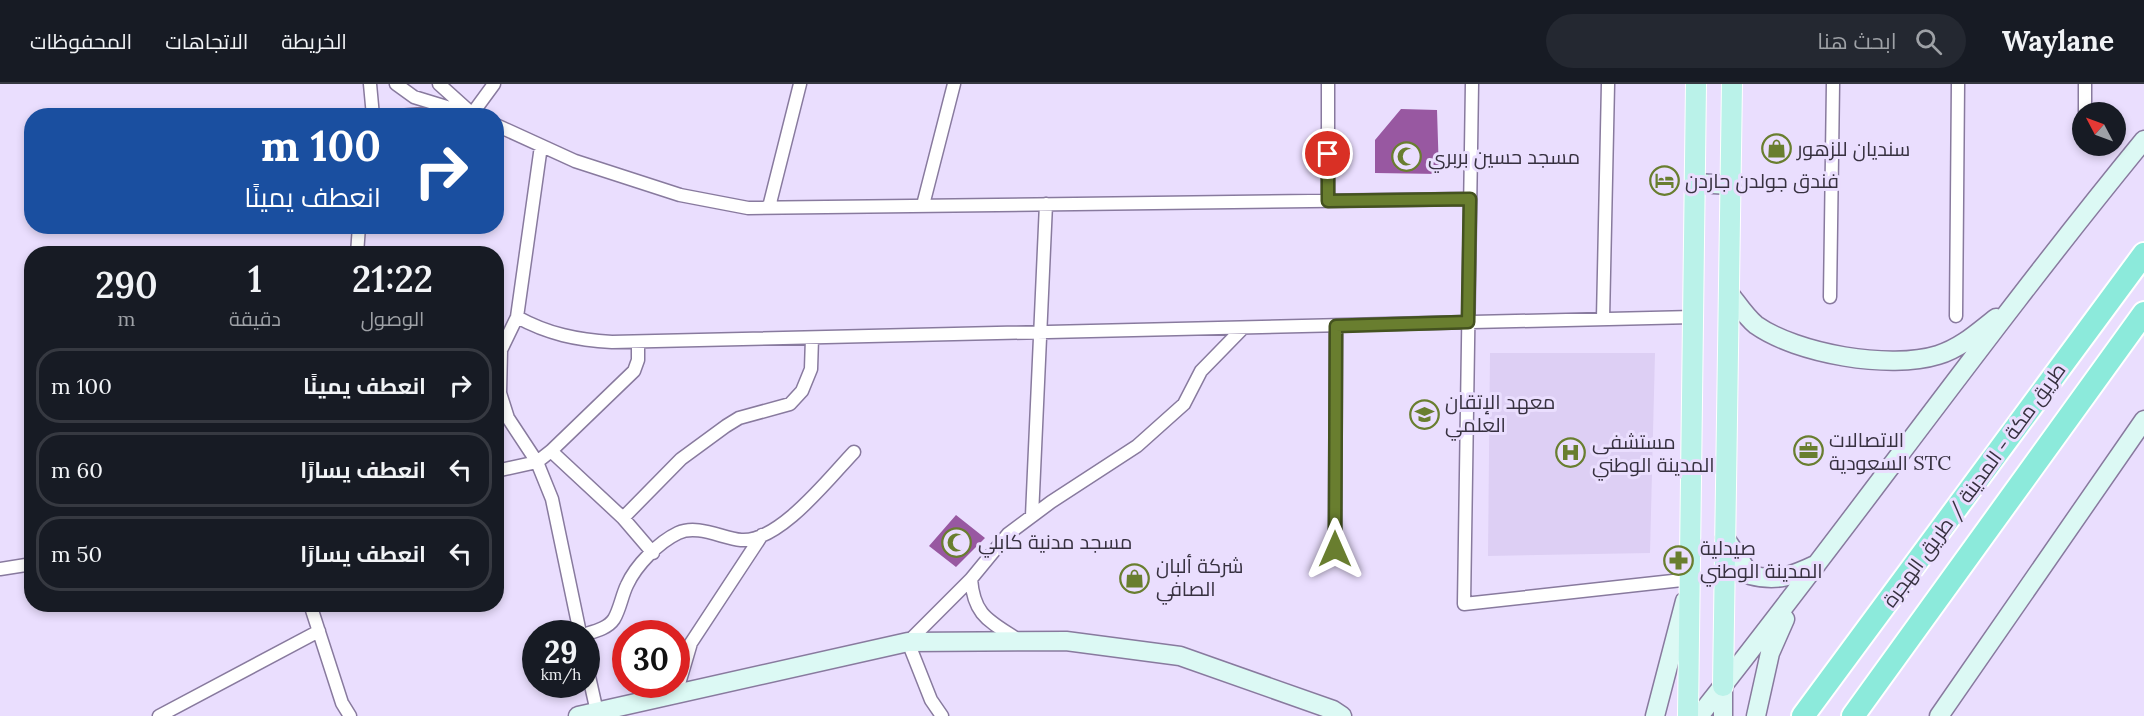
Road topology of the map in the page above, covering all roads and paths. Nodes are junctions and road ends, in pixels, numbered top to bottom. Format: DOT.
graph roads {
  1 [pos="370,84"];
  2 [pos="396,84"];
  3 [pos="440,84"];
  4 [pos="494,84"];
  5 [pos="800,84"];
  6 [pos="954,84"];
  7 [pos="1328,84"];
  8 [pos="1472,84"];
  9 [pos="1608,84"];
  10 [pos="1696,84"];
  11 [pos="1732,84"];
  12 [pos="1833,84"];
  13 [pos="1958,84"];
  14 [pos="2085,84"];
  15 [pos="2085,102"];
  16 [pos="372,108"];
  17 [pos="451,108"];
  18 [pos="466,108"];
  19 [pos="479,108"];
  20 [pos="504,129"];
  21 [pos="2144,140"];
  22 [pos="541,146"];
  23 [pos="1695,183"];
  24 [pos="1731,185"];
  25 [pos="1470,199"];
  26 [pos="1328,201"];
  27 [pos="1046,204"];
  28 [pos="923,205"];
  29 [pos="770,207"];
  30 [pos="2144,254"];
  31 [pos="1729,293"];
  32 [pos="1830,297"];
  33 [pos="2016,302"];
  34 [pos="2144,313"];
  35 [pos="1956,316"];
  36 [pos="517,317"];
  37 [pos="1693,317"];
  38 [pos="1603,319"];
  39 [pos="1468,322"];
  40 [pos="1336,326"];
  41 [pos="1243,328"];
  42 [pos="1040,332"];
  43 [pos="812,338"];
  44 [pos="638,342"];
  45 [pos="504,344"];
  46 [pos="504,405"];
  47 [pos="2143,423"];
  48 [pos="551,451"];
  49 [pos="854,452"];
  50 [pos="537,462"];
  51 [pos="504,469"];
  52 [pos="1032,516"];
  53 [pos="623,518"];
  54 [pos="762,535"];
  55 [pos="1725,538"];
  56 [pos="1335,549"];
  57 [pos="653,553"];
  58 [pos="1819,564"];
  59 [pos="24,565"];
  60 [pos="0,569"];
  61 [pos="971,579"];
  62 [pos="1691,579"];
  63 [pos="1796,595"];
  64 [pos="313,612"];
  65 [pos="577,620"];
  66 [pos="600,629"];
  67 [pos="319,631"];
  68 [pos="1021,641"];
  69 [pos="908,642"];
  70 [pos="690,646"];
  71 [pos="1723,686"];
  72 [pos="690,691"];
  73 [pos="594,698"];
  74 [pos="658,698"];
  75 [pos="597,712"];
  76 [pos="159,716"];
  77 [pos="350,716"];
  78 [pos="578,716"];
  79 [pos="942,716"];
  80 [pos="1342,716"];
  81 [pos="1655,716"];
  82 [pos="1688,716"];
  83 [pos="1699,716"];
  84 [pos="1723,716"];
  85 [pos="1756,716"];
  86 [pos="1803,716"];
  87 [pos="1853,716"];
  88 [pos="1939,716"];
  1 -- 16 [label="street"];
  2 -- 17 [label="street"];
  3 -- 18 [label="street"];
  4 -- 19 [label="street"];
  5 -- 29 [label="street"];
  6 -- 28 [label="street"];
  7 -- 26 [label="street"];
  8 -- 25 [label="street"];
  9 -- 38 [label="street"];
  10 -- 23 [label="main road"];
  11 -- 24 [label="main road"];
  12 -- 32 [label="street"];
  13 -- 35 [label="street"];
  14 -- 15 [label="street"];
  20 -- 22 [label="street"];
  21 -- 33 [label="main road"];
  22 -- 29 [label="street"];
  22 -- 36 [label="street"];
  23 -- 24 [label="main road"];
  23 -- 37 [label="main road"];
  24 -- 31 [label="main road"];
  25 -- 26 [label="street"];
  25 -- 39 [label="street"];
  26 -- 27 [label="street"];
  27 -- 28 [label="street"];
  27 -- 42 [label="street"];
  28 -- 29 [label="street"];
  30 -- 86 [label="highway, طريق مكة - المدينة / طريق الهجرة"];
  31 -- 33 [label="main road"];
  31 -- 55 [label="main road"];
  33 -- 58 [label="main road"];
  34 -- 87 [label="highway, طريق مكة - المدينة / طريق الهجرة"];
  36 -- 44 [label="street"];
  36 -- 45 [label="street"];
  37 -- 38 [label="street"];
  37 -- 62 [label="main road"];
  38 -- 39 [label="street"];
  39 -- 40 [label="street"];
  39 -- 62 [label="street"];
  40 -- 41 [label="street"];
  40 -- 56 [label="street"];
  41 -- 42 [label="street"];
  41 -- 52 [label="street"];
  42 -- 43 [label="street"];
  42 -- 52 [label="street"];
  43 -- 44 [label="street"];
  43 -- 53 [label="street"];
  44 -- 48 [label="street"];
  46 -- 50 [label="street"];
  47 -- 88 [label="main road"];
  48 -- 50 [label="street"];
  48 -- 53 [label="street"];
  49 -- 54 [label="street"];
  50 -- 51 [label="street"];
  50 -- 65 [label="street"];
  52 -- 61 [label="street"];
  53 -- 57 [label="street"];
  54 -- 57 [label="street"];
  54 -- 70 [label="street"];
  55 -- 58 [label="main road"];
  55 -- 71 [label="main road"];
  57 -- 66 [label="street"];
  58 -- 63 [label="main road"];
  59 -- 60 [label="street"];
  61 -- 68 [label="street"];
  61 -- 69 [label="street"];
  62 -- 81 [label="main road"];
  62 -- 82 [label="main road"];
  63 -- 71 [label="main road"];
  63 -- 85 [label="main road"];
  64 -- 67 [label="street"];
  67 -- 76 [label="street"];
  67 -- 77 [label="street"];
  68 -- 69 [label="main road"];
  68 -- 80 [label="main road"];
  69 -- 72 [label="main road"];
  69 -- 79 [label="street"];
  71 -- 83 [label="main road"];
  71 -- 84 [label="main road"];
  73 -- 75 [label="street"];
  74 -- 75 [label="main road"];
  75 -- 78 [label="main road"];
}
